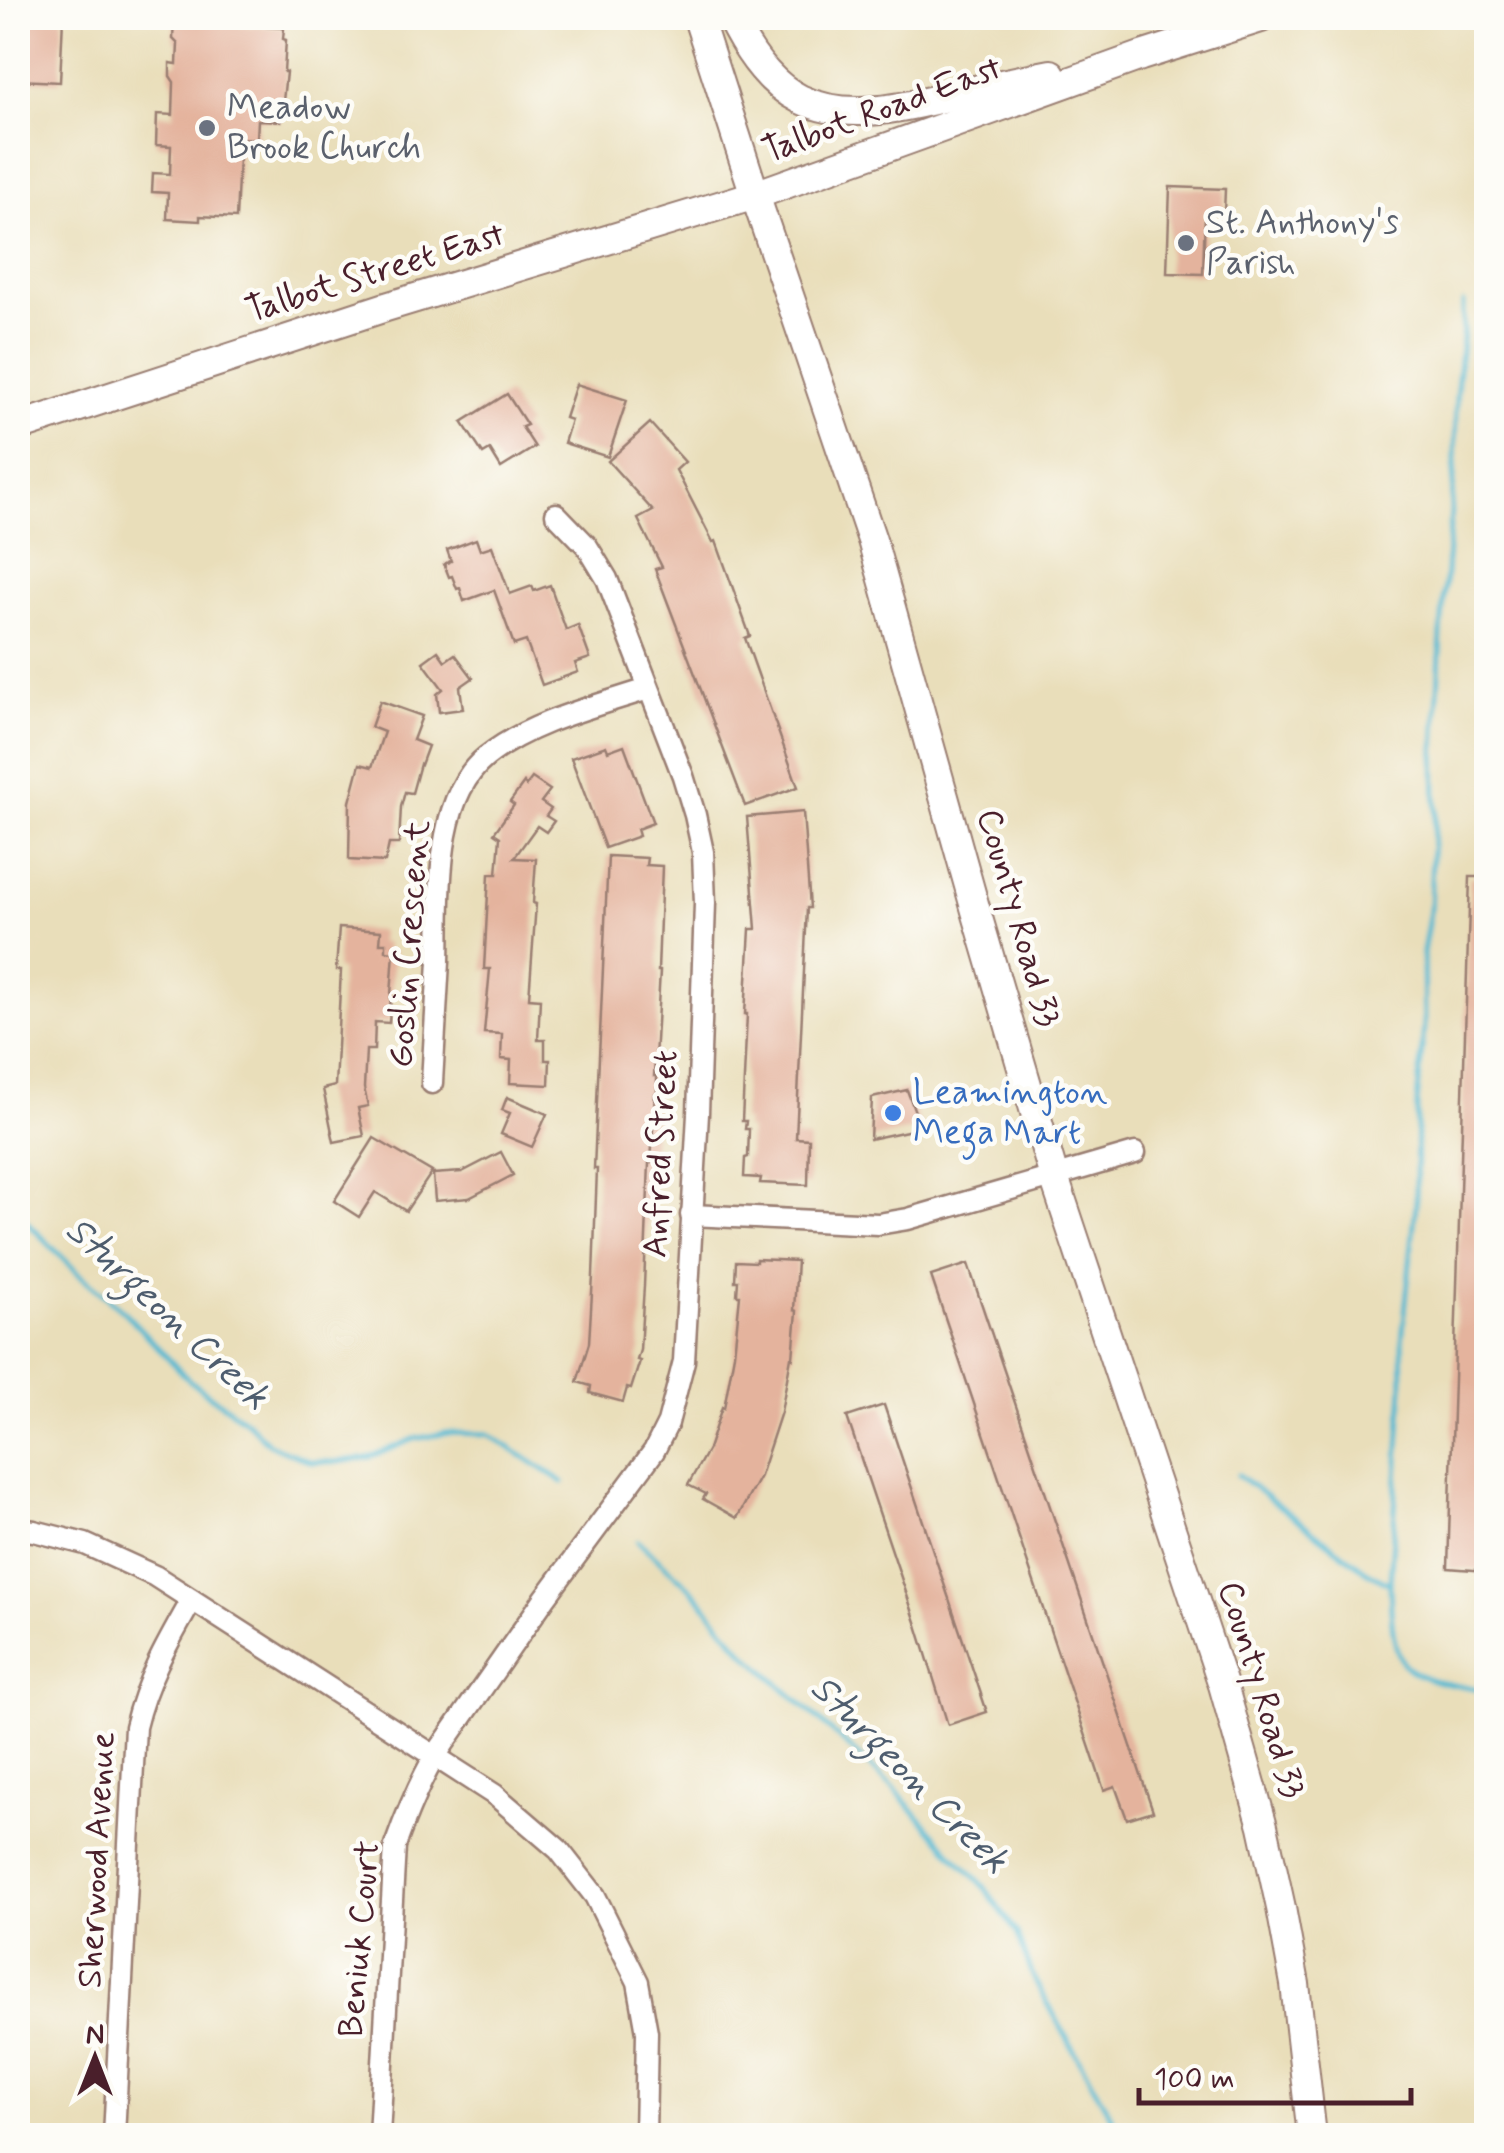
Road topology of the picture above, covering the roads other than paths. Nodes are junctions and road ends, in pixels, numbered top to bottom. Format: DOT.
graph roads {
  1 [pos="698,18"];
  2 [pos="731,18"];
  3 [pos="1261,18"];
  4 [pos="1140,56"];
  5 [pos="755,195"];
  6 [pos="18,427"];
  7 [pos="556,514"];
  8 [pos="648,688"];
  9 [pos="432,1083"];
  10 [pos="1136,1154"];
  11 [pos="1054,1177"];
  12 [pos="691,1215"];
  13 [pos="18,1529"];
  14 [pos="192,1600"];
  15 [pos="436,1756"];
  16 [pos="114,2136"];
  17 [pos="379,2136"];
  18 [pos="645,2136"];
  19 [pos="1312,2136"];
  1 -- 5 [label="main road, County Road 33"];
  2 -- 4 [label="main road"];
  3 -- 4 [label="main road, Talbot Road East"];
  4 -- 5 [label="main road, Talbot Road East"];
  5 -- 6 [label="main road, Talbot Street East"];
  5 -- 11 [label="main road, County Road 33"];
  7 -- 8 [label="street, Anfred Street"];
  8 -- 9 [label="street, Goslin Crescent"];
  8 -- 12 [label="street, Anfred Street"];
  10 -- 11 [label="street"];
  11 -- 12 [label="street"];
  11 -- 19 [label="main road, County Road 33"];
  12 -- 15 [label="street, Anfred Street"];
  13 -- 14 [label="street"];
  14 -- 15 [label="street"];
  14 -- 16 [label="street, Sherwood Avenue"];
  15 -- 17 [label="street, Beniuk Court"];
  15 -- 18 [label="street"];
}
